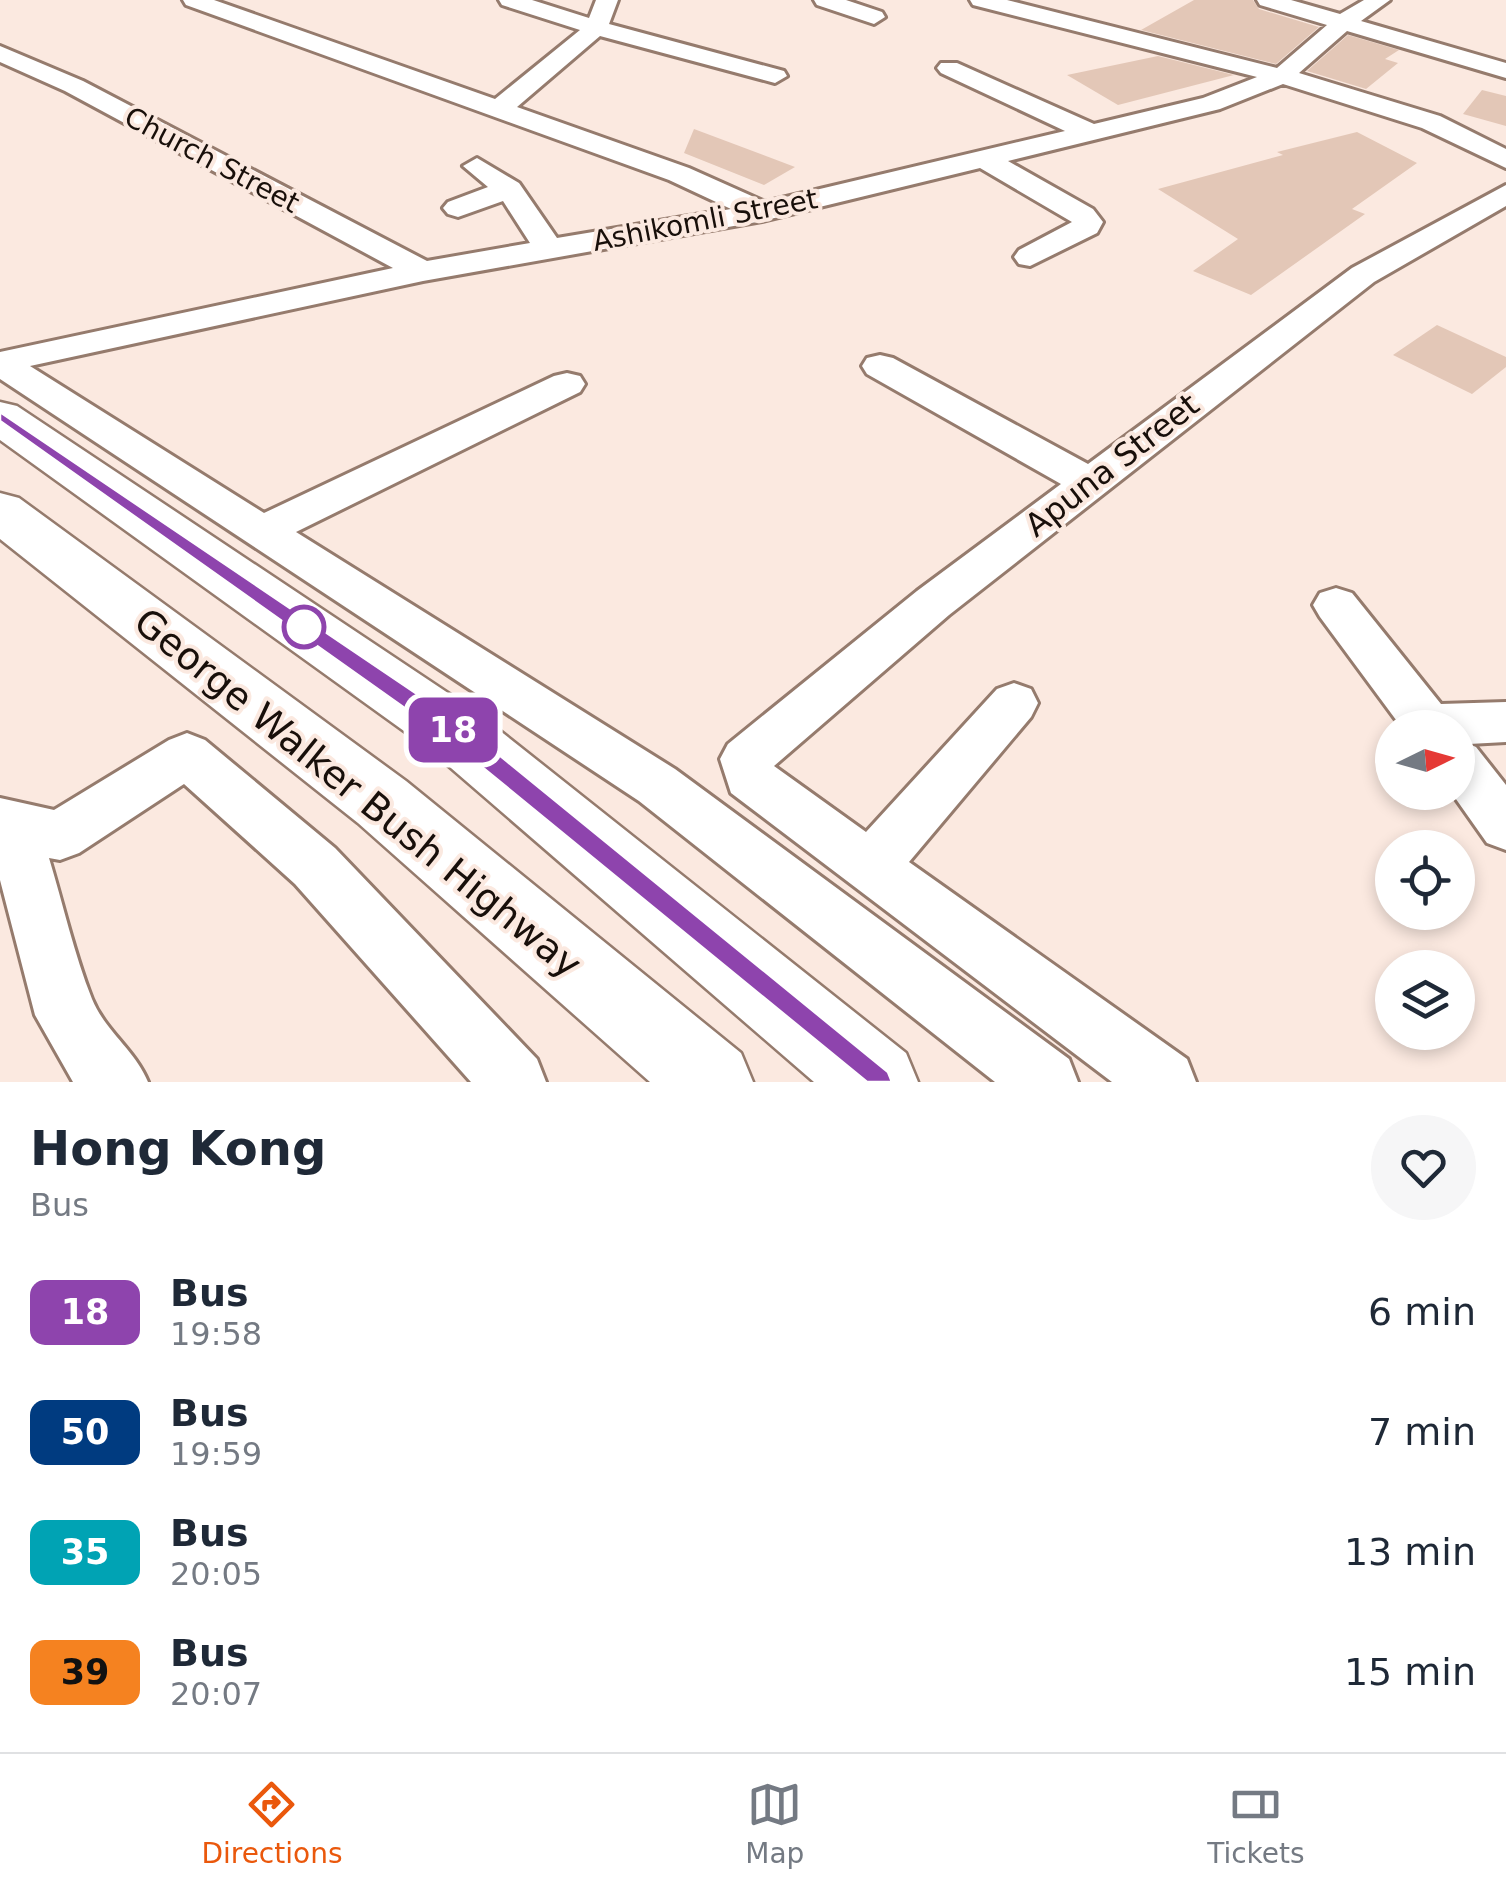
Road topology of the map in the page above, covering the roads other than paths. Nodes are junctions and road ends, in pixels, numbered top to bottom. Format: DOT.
graph roads {
  1 [pos="194,0"];
  2 [pos="510,0"];
  3 [pos="608,0"];
  4 [pos="825,0"];
  5 [pos="981,0"];
  6 [pos="1268,0"];
  7 [pos="1379,0"];
  8 [pos="874,17"];
  9 [pos="1344,22"];
  10 [pos="596,28"];
  11 [pos="0,53"];
  12 [pos="30,65"];
  13 [pos="948,68"];
  14 [pos="1506,71"];
  15 [pos="0,72"];
  16 [pos="775,76"];
  17 [pos="1282,76"];
  18 [pos="499,108"];
  19 [pos="1092,134"];
  20 [pos="985,159"];
  21 [pos="1506,160"];
  22 [pos="476,166"];
  23 [pos="510,188"];
  24 [pos="1506,194"];
  25 [pos="458,208"];
  26 [pos="762,212"];
  27 [pos="549,249"];
  28 [pos="1030,257"];
  29 [pos="423,271"];
  30 [pos="0,363"];
  31 [pos="880,366"];
  32 [pos="567,384"];
  33 [pos="0,417"];
  34 [pos="1090,482"];
  35 [pos="0,511"];
  36 [pos="262,531"];
  37 [pos="1336,605"];
  38 [pos="1014,703"];
  39 [pos="1417,710"];
  40 [pos="1506,722"];
  41 [pos="1475,729"];
  42 [pos="1475,785"];
  43 [pos="6,825"];
  44 [pos="1506,826"];
  45 [pos="871,866"];
  46 [pos="116,1082"];
  47 [pos="514,1082"];
  48 [pos="712,1082"];
  49 [pos="877,1082"];
  50 [pos="1046,1082"];
  51 [pos="1164,1082"];
  1 -- 18 [label="street"];
  2 -- 10 [label="street"];
  3 -- 10 [label="street"];
  4 -- 8 [label="street"];
  5 -- 17 [label="street"];
  6 -- 9 [label="street"];
  7 -- 9 [label="street, Ashikomli Street"];
  9 -- 14 [label="street"];
  9 -- 17 [label="street, Ashikomli Street"];
  10 -- 16 [label="street"];
  10 -- 18 [label="street"];
  11 -- 12 [label="street, Church Street"];
  12 -- 15 [label="street"];
  12 -- 29 [label="street, Church Street"];
  13 -- 19 [label="street"];
  17 -- 19 [label="street, Ashikomli Street"];
  17 -- 21 [label="street"];
  18 -- 26 [label="street"];
  19 -- 20 [label="street, Ashikomli Street"];
  20 -- 26 [label="street, Ashikomli Street"];
  20 -- 28 [label="street"];
  22 -- 23 [label="street"];
  23 -- 25 [label="street"];
  23 -- 27 [label="street"];
  24 -- 34 [label="street, Apuna Street"];
  26 -- 27 [label="street, Ashikomli Street"];
  27 -- 29 [label="street, Ashikomli Street"];
  29 -- 30 [label="street, Ashikomli Street"];
  30 -- 36 [label="street"];
  31 -- 34 [label="street"];
  32 -- 36 [label="street"];
  33 -- 49 [label="highway"];
  34 -- 45 [label="street, Apuna Street"];
  35 -- 48 [label="highway, George Walker Bush Highway"];
  36 -- 50 [label="street"];
  37 -- 39 [label="street"];
  38 -- 45 [label="street"];
  40 -- 41 [label="street"];
  42 -- 44 [label="street"];
  43 -- 46 [label="street"];
  43 -- 47 [label="street"];
  45 -- 51 [label="street"];
}
